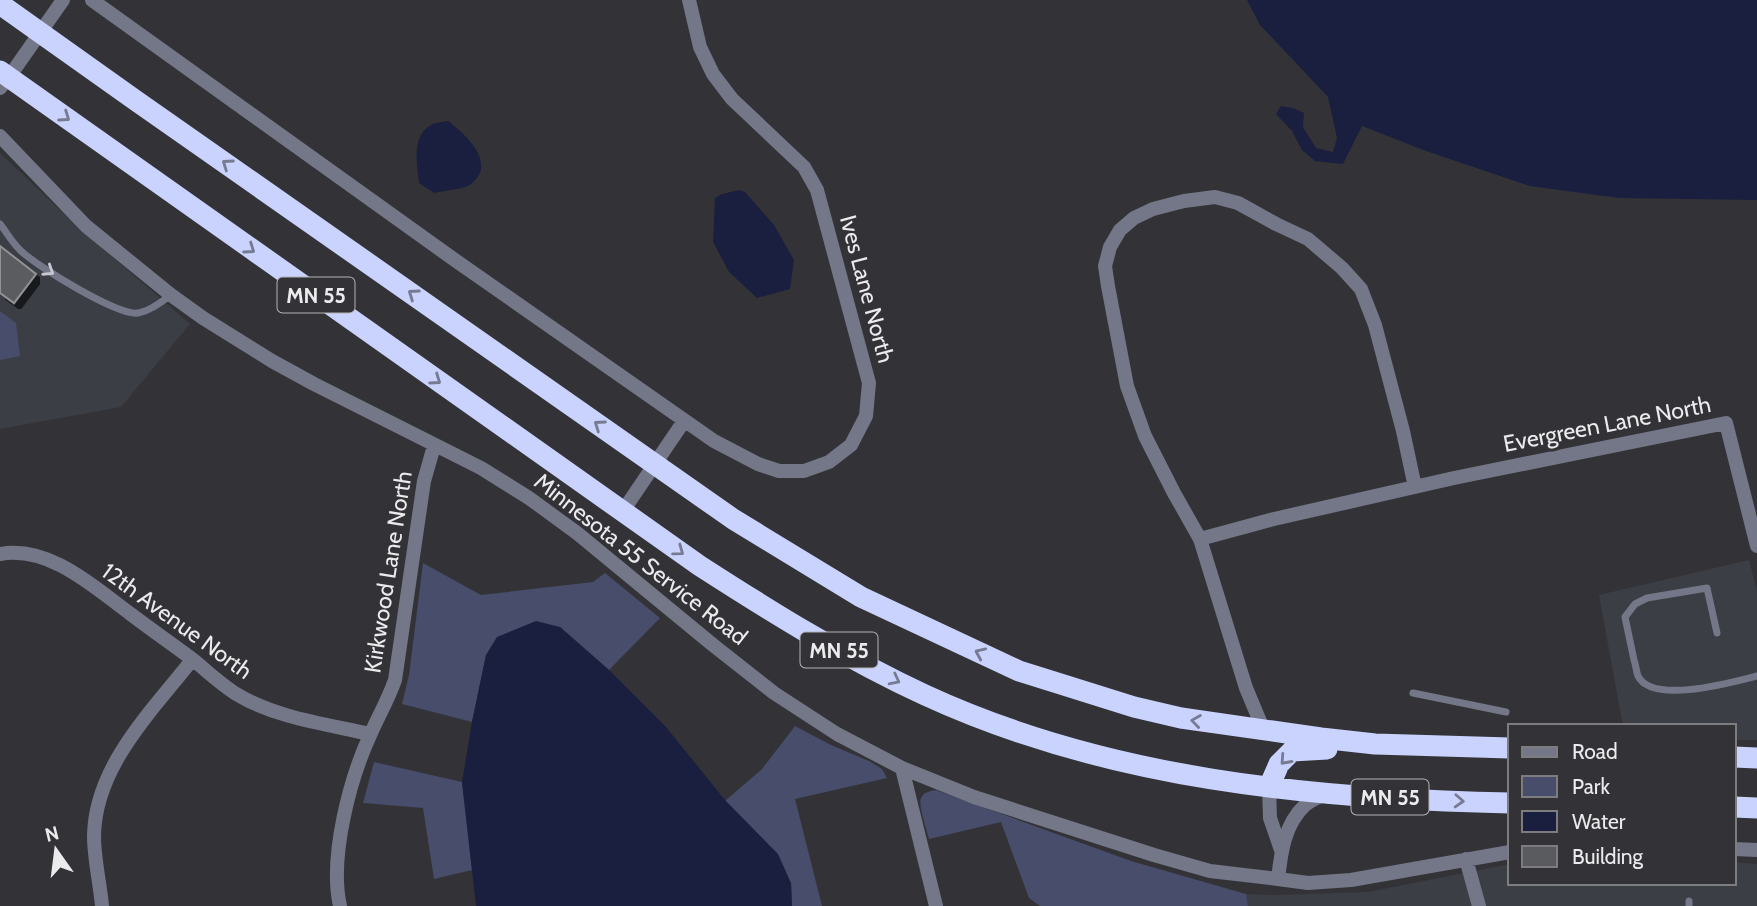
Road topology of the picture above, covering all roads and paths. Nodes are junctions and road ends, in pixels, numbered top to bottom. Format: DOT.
graph roads {
  1 [pos="63,0"];
  2 [pos="92,0"];
  3 [pos="689,0"];
  4 [pos="0,4"];
  5 [pos="41,33"];
  6 [pos="3,79"];
  7 [pos="0,136"];
  8 [pos="0,224"];
  9 [pos="171,295"];
  10 [pos="684,421"];
  11 [pos="434,446"];
  12 [pos="655,464"];
  13 [pos="1415,487"];
  14 [pos="623,512"];
  15 [pos="1200,539"];
  16 [pos="1757,545"];
  17 [pos="0,554"];
  18 [pos="1717,633"];
  19 [pos="192,660"];
  20 [pos="1757,676"];
  21 [pos="1412,694"];
  22 [pos="1506,712"];
  23 [pos="1264,731"];
  24 [pos="370,734"];
  25 [pos="1467,746"];
  26 [pos="1508,748"];
  27 [pos="1736,757"];
  28 [pos="1757,758"];
  29 [pos="902,768"];
  30 [pos="1269,787"];
  31 [pos="1326,793"];
  32 [pos="1508,803"];
  33 [pos="1736,807"];
  34 [pos="1757,808"];
  35 [pos="1736,849"];
  36 [pos="1281,850"];
  37 [pos="1757,850"];
  38 [pos="1508,852"];
  39 [pos="1466,859"];
  40 [pos="1278,879"];
  41 [pos="102,906"];
  42 [pos="340,906"];
  43 [pos="936,906"];
  44 [pos="1479,906"];
  1 -- 5 [label="street"];
  2 -- 10 [label="street, Ives Lane North"];
  3 -- 10 [label="street, Ives Lane North"];
  4 -- 5 [label="highway, MN 55"];
  5 -- 6 [label="street"];
  12 -- 5 [label="highway, MN 55, one-way"];
  6 -- 14 [label="highway, MN 55, one-way"];
  7 -- 9 [label="street, Minnesota 55 Service Road"];
  8 -- 9 [label="lane, one-way"];
  9 -- 11 [label="street, Minnesota 55 Service Road"];
  10 -- 12 [label="street"];
  11 -- 24 [label="street, Kirkwood Lane North"];
  11 -- 29 [label="street, Minnesota 55 Service Road"];
  12 -- 14 [label="street"];
  23 -- 12 [label="highway, MN 55, one-way"];
  13 -- 15 [label="street"];
  13 -- 15 [label="street"];
  13 -- 16 [label="street, Evergreen Lane North"];
  14 -- 30 [label="highway, MN 55, one-way"];
  15 -- 23 [label="street"];
  17 -- 19 [label="street, 12th Avenue North"];
  18 -- 20 [label="lane"];
  19 -- 24 [label="street, 12th Avenue North"];
  19 -- 41 [label="street"];
  21 -- 22 [label="lane"];
  23 -- 25 [label="highway, MN 55"];
  24 -- 42 [label="street, Kirkwood Lane North"];
  25 -- 26 [label="highway, MN 55"];
  25 -- 30 [label="highway, one-way"];
  27 -- 28 [label="highway"];
  29 -- 40 [label="street, Minnesota 55 Service Road"];
  29 -- 43 [label="street"];
  30 -- 31 [label="highway, MN 55"];
  30 -- 36 [label="street"];
  31 -- 32 [label="highway, MN 55, one-way"];
  31 -- 36 [label="street"];
  33 -- 34 [label="highway"];
  35 -- 37 [label="street"];
  36 -- 40 [label="street"];
  38 -- 39 [label="street, Minnesota 55 Service Road"];
  39 -- 40 [label="street, Minnesota 55 Service Road"];
  39 -- 44 [label="street"];
}
